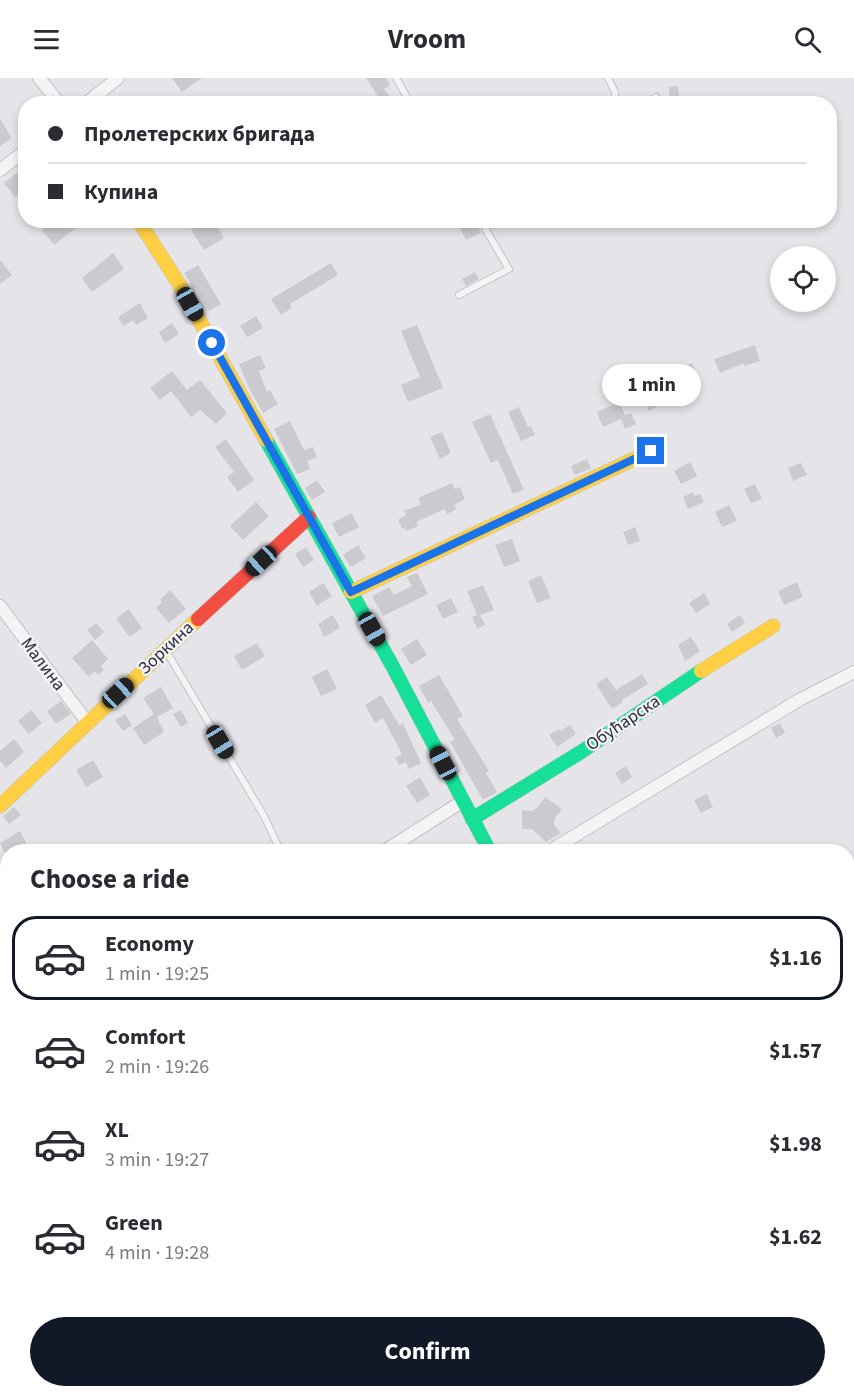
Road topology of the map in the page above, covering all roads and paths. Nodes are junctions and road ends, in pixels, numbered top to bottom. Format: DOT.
graph roads {
  1 [pos="39,78"];
  2 [pos="118,78"];
  3 [pos="396,78"];
  4 [pos="608,78"];
  5 [pos="54,96"];
  6 [pos="96,96"];
  7 [pos="406,96"];
  8 [pos="616,96"];
  9 [pos="18,156"];
  10 [pos="0,170"];
  11 [pos="143,228"];
  12 [pos="485,228"];
  13 [pos="459,295"];
  14 [pos="651,451"];
  15 [pos="309,517"];
  16 [pos="351,592"];
  17 [pos="0,606"];
  18 [pos="773,626"];
  19 [pos="165,649"];
  20 [pos="854,672"];
  21 [pos="87,722"];
  22 [pos="463,801"];
  23 [pos="0,806"];
  24 [pos="472,819"];
  25 [pos="277,844"];
  26 [pos="396,844"];
  27 [pos="486,844"];
  28 [pos="561,844"];
  1 -- 5 [label="street"];
  2 -- 6 [label="street"];
  3 -- 7 [label="lane"];
  4 -- 8 [label="lane"];
  9 -- 10 [label="street"];
  11 -- 15 [label="street"];
  12 -- 13 [label="lane"];
  14 -- 16 [label="street"];
  15 -- 16 [label="street"];
  15 -- 19 [label="street, Зоркина"];
  16 -- 22 [label="street"];
  17 -- 21 [label="street, Малина"];
  18 -- 24 [label="street, Обућарска"];
  19 -- 21 [label="street, Зоркина"];
  19 -- 25 [label="lane"];
  20 -- 28 [label="street"];
  21 -- 23 [label="street, Зоркина"];
  22 -- 24 [label="street"];
  22 -- 26 [label="street"];
  24 -- 27 [label="street"];
}
